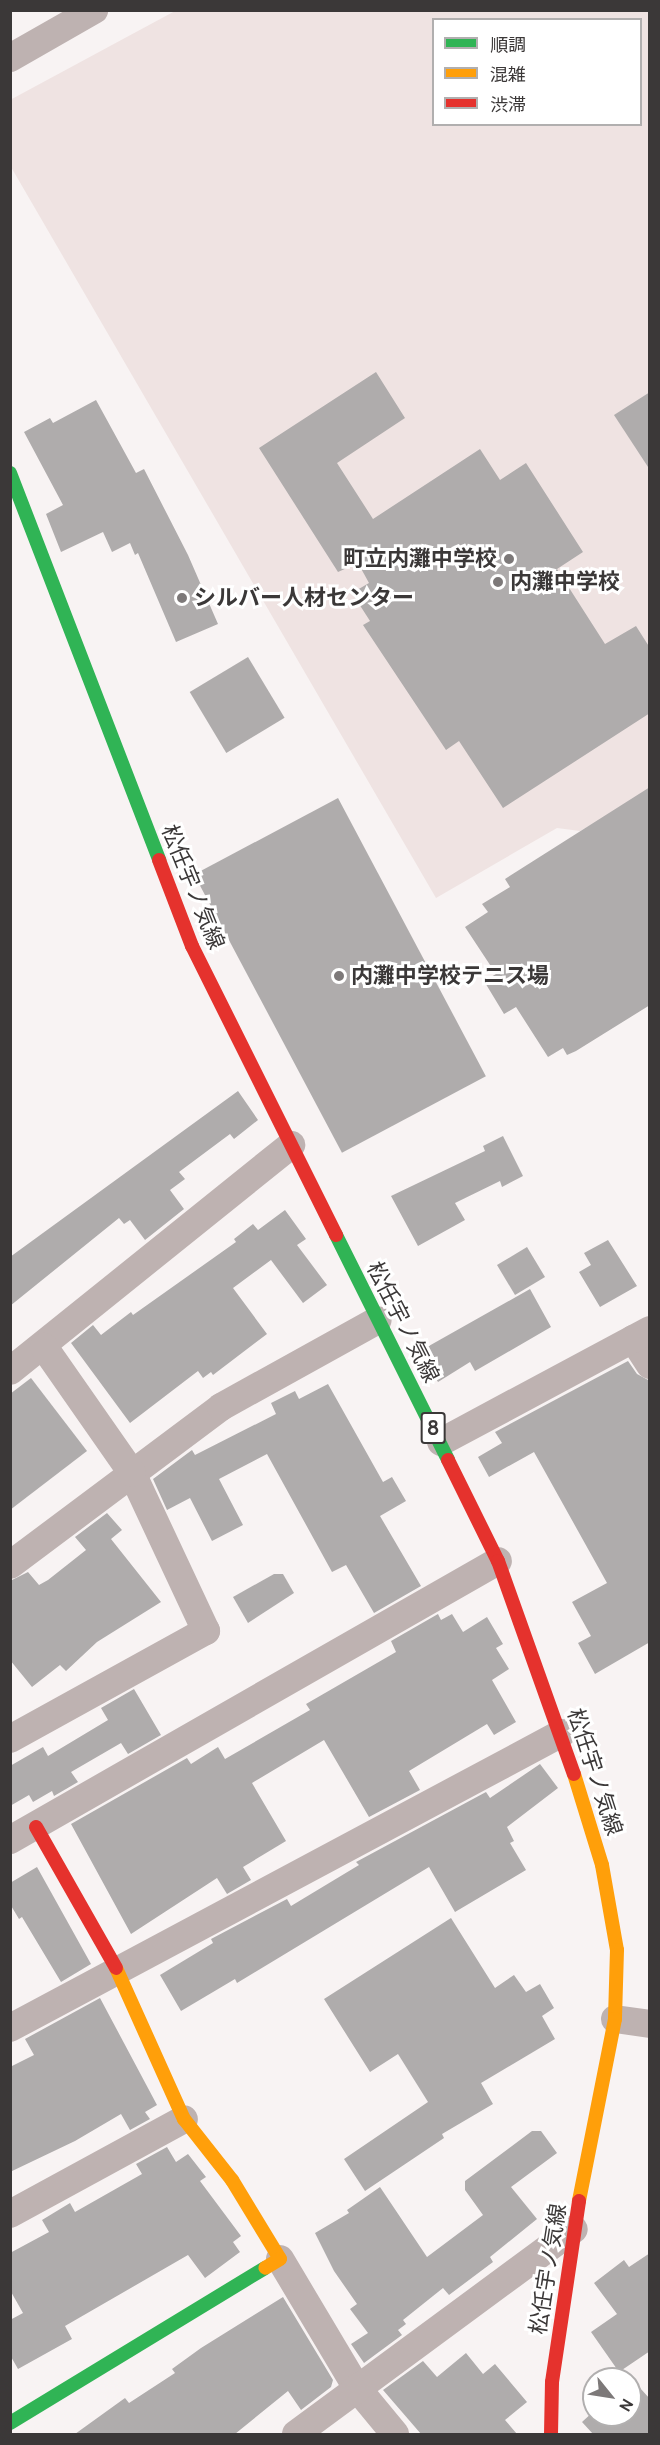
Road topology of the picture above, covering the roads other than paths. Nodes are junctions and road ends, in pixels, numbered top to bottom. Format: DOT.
graph roads {
  1 [pos="92,11"];
  2 [pos="10,58"];
  3 [pos="10,473"];
  4 [pos="291,1145"];
  5 [pos="378,1320"];
  6 [pos="641,1335"];
  7 [pos="44,1347"];
  8 [pos="650,1365"];
  9 [pos="10,1371"];
  10 [pos="441,1442"];
  11 [pos="132,1473"];
  12 [pos="498,1561"];
  13 [pos="10,1565"];
  14 [pos="562,1733"];
  15 [pos="10,1739"];
  16 [pos="36,1827"];
  17 [pos="10,1840"];
  18 [pos="117,1969"];
  19 [pos="615,2019"];
  20 [pos="650,2024"];
  21 [pos="10,2028"];
  22 [pos="184,2119"];
  23 [pos="10,2214"];
  24 [pos="574,2229"];
  25 [pos="280,2259"];
  26 [pos="357,2388"];
  27 [pos="10,2423"];
  28 [pos="296,2434"];
  29 [pos="395,2434"];
  30 [pos="551,2434"];
  1 -- 2 [label="street"];
  3 -- 4 [label="main road, 松任宇ノ気線 / 8"];
  4 -- 5 [label="main road, 松任宇ノ気線 / 8"];
  4 -- 7 [label="street"];
  5 -- 10 [label="main road, 松任宇ノ気線 / 8"];
  5 -- 11 [label="street"];
  6 -- 8 [label="street"];
  6 -- 10 [label="street"];
  7 -- 9 [label="street"];
  7 -- 11 [label="street"];
  10 -- 12 [label="main road, 松任宇ノ気線 / 8"];
  11 -- 13 [label="street"];
  11 -- 15 [label="street"];
  12 -- 14 [label="main road, 松任宇ノ気線 / 8"];
  12 -- 16 [label="street"];
  14 -- 18 [label="street"];
  14 -- 19 [label="main road, 松任宇ノ気線 / 8"];
  16 -- 17 [label="street"];
  16 -- 18 [label="main road"];
  18 -- 21 [label="street"];
  18 -- 22 [label="main road"];
  19 -- 20 [label="street"];
  19 -- 24 [label="main road, 松任宇ノ気線 / 8"];
  22 -- 23 [label="street"];
  22 -- 25 [label="main road"];
  24 -- 26 [label="street"];
  24 -- 30 [label="main road, 松任宇ノ気線 / 8"];
  25 -- 26 [label="street"];
  25 -- 27 [label="main road"];
  26 -- 28 [label="street"];
  26 -- 29 [label="street"];
}
